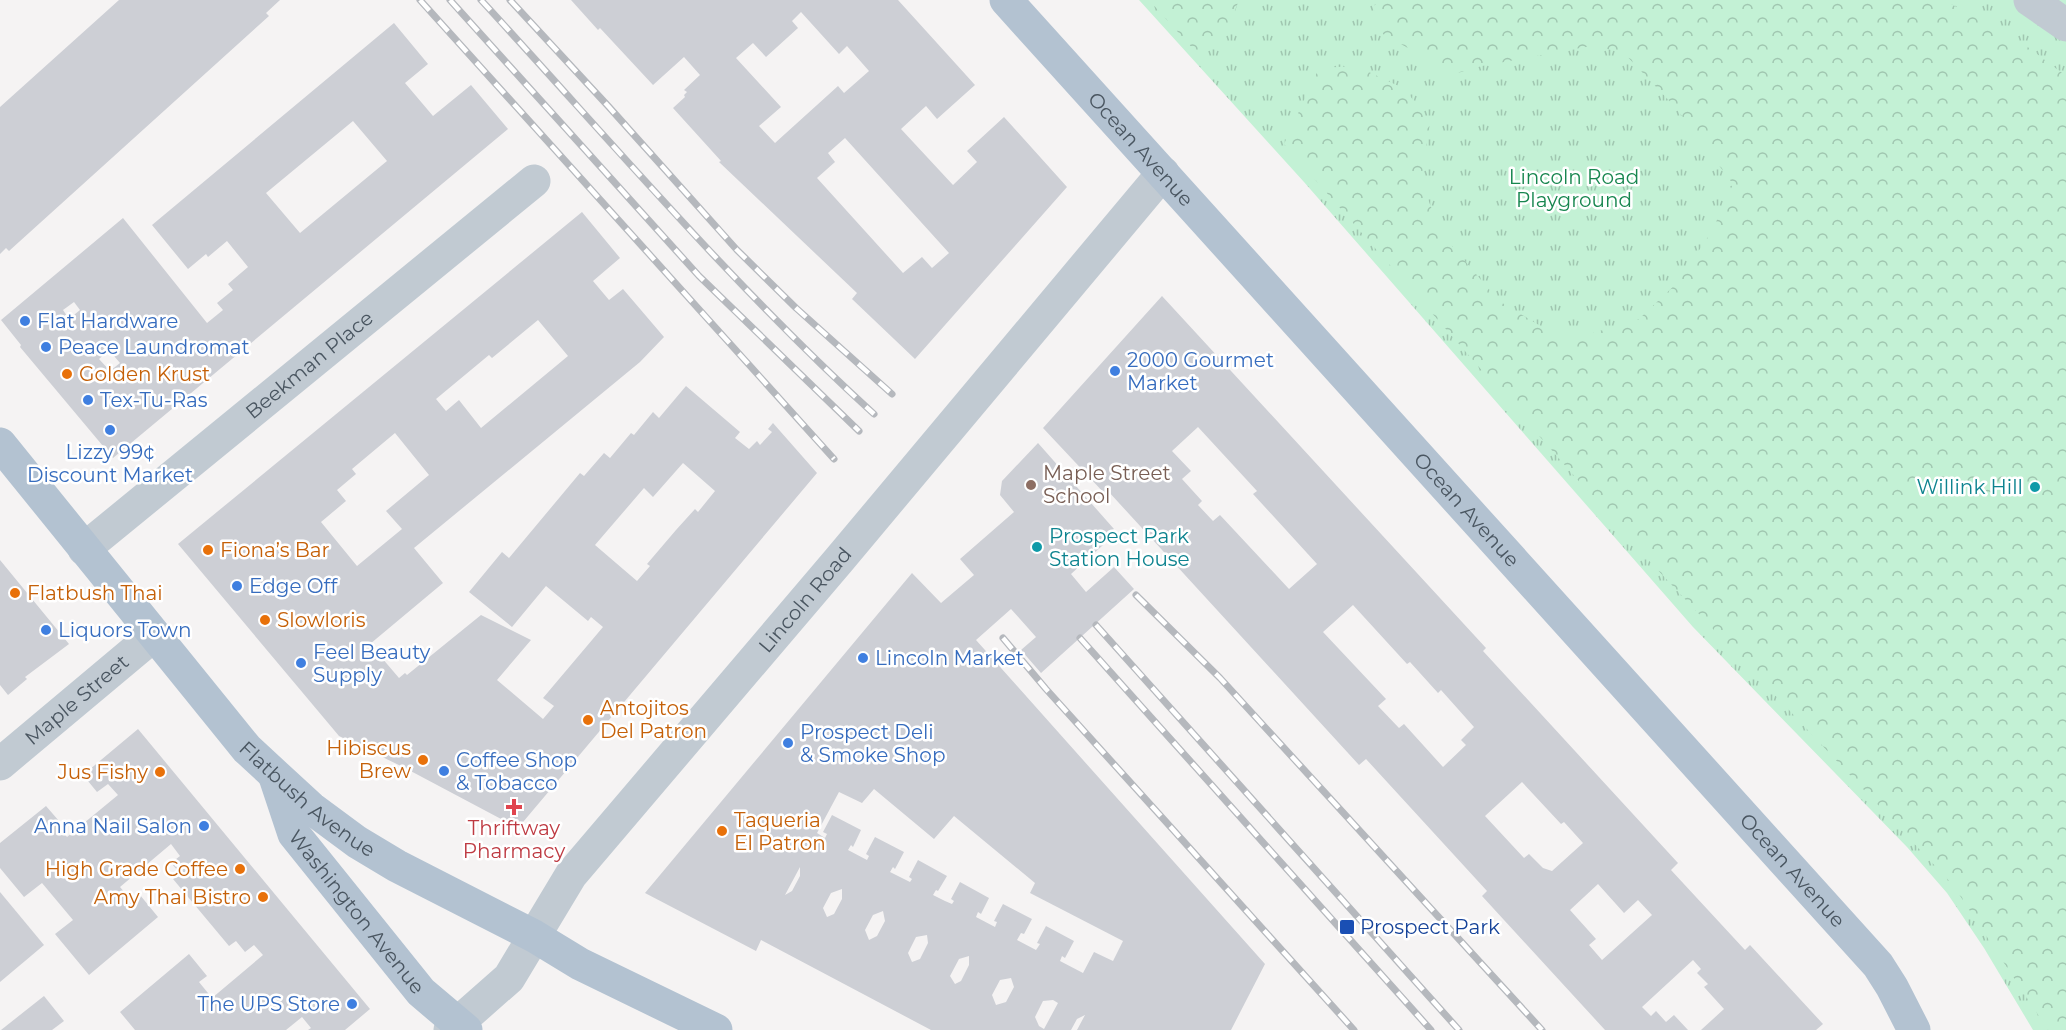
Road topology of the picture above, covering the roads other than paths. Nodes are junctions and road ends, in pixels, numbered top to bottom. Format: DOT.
graph roads {
  1 [pos="1006,0"];
  2 [pos="2030,0"];
  3 [pos="2066,25"];
  4 [pos="1163,173"];
  5 [pos="534,181"];
  6 [pos="0,444"];
  7 [pos="84,549"];
  8 [pos="154,635"];
  9 [pos="0,764"];
  10 [pos="274,776"];
  11 [pos="534,936"];
  12 [pos="458,1028"];
  13 [pos="716,1030"];
  14 [pos="1914,1030"];
  1 -- 4 [label="main road, Ocean Avenue"];
  2 -- 3 [label="street"];
  4 -- 11 [label="street, Lincoln Road"];
  4 -- 14 [label="main road, Ocean Avenue"];
  5 -- 7 [label="street, Beekman Place"];
  6 -- 7 [label="main road, Flatbush Avenue"];
  7 -- 8 [label="main road, Flatbush Avenue"];
  8 -- 9 [label="street, Maple Street"];
  8 -- 10 [label="main road, Flatbush Avenue"];
  10 -- 11 [label="main road, Flatbush Avenue"];
  10 -- 12 [label="main road, Washington Avenue"];
  11 -- 12 [label="street, Lincoln Road"];
  11 -- 13 [label="main road, Flatbush Avenue"];
}
